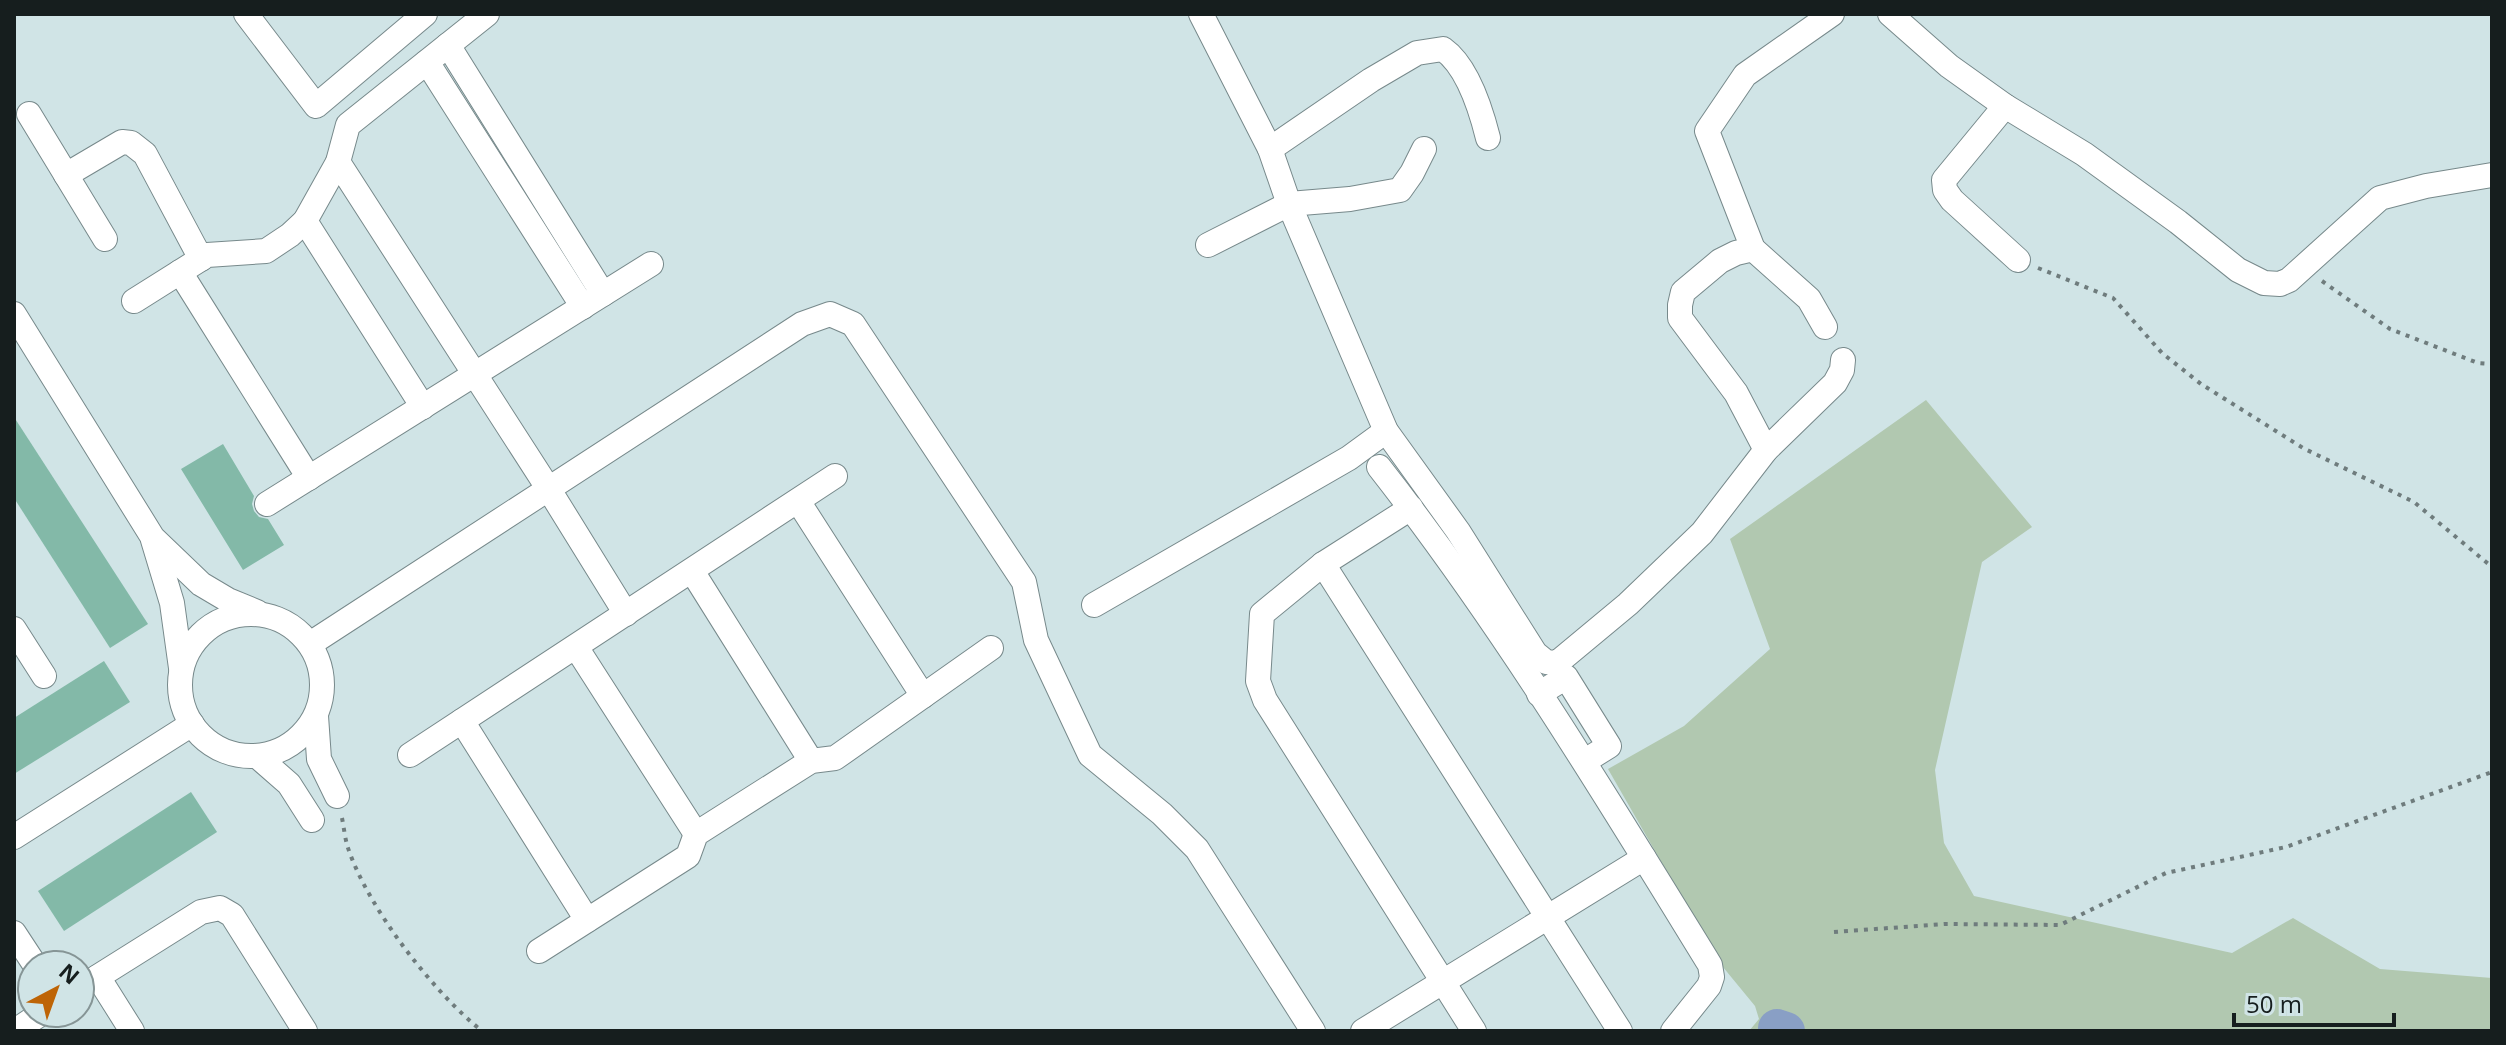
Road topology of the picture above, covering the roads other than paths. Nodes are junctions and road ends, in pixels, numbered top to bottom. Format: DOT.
graph roads {
  1 [pos="246,14"];
  2 [pos="425,14"];
  3 [pos="487,14"];
  4 [pos="1201,14"];
  5 [pos="1832,14"];
  6 [pos="1890,14"];
  7 [pos="448,45"];
  8 [pos="427,62"];
  9 [pos="2005,106"];
  10 [pos="29,114"];
  11 [pos="1488,138"];
  12 [pos="1270,149"];
  13 [pos="1424,149"];
  14 [pos="338,162"];
  15 [pos="524,168"];
  16 [pos="66,175"];
  17 [pos="2492,175"];
  18 [pos="503,182"];
  19 [pos="1289,204"];
  20 [pos="305,221"];
  21 [pos="105,239"];
  22 [pos="1208,245"];
  23 [pos="1753,249"];
  24 [pos="2018,260"];
  25 [pos="651,264"];
  26 [pos="190,265"];
  27 [pos="134,301"];
  28 [pos="593,301"];
  29 [pos="14,314"];
  30 [pos="1825,327"];
  31 [pos="1843,360"];
  32 [pos="475,374"];
  33 [pos="423,407"];
  34 [pos="1386,431"];
  35 [pos="1766,450"];
  36 [pos="1379,467"];
  37 [pos="835,476"];
  38 [pos="309,478"];
  39 [pos="548,488"];
  40 [pos="798,501"];
  41 [pos="267,504"];
  42 [pos="1411,508"];
  43 [pos="153,538"];
  44 [pos="1323,564"];
  45 [pos="692,571"];
  46 [pos="1094,605"];
  47 [pos="626,614"];
  48 [pos="264,615"];
  49 [pos="16,638"];
  50 [pos="310,644"];
  51 [pos="576,647"];
  52 [pos="991,648"];
  53 [pos="181,671"];
  54 [pos="44,676"];
  55 [pos="923,696"];
  56 [pos="316,716"];
  57 [pos="462,721"];
  58 [pos="192,724"];
  59 [pos="410,755"];
  60 [pos="257,756"];
  61 [pos="811,761"];
  62 [pos="337,796"];
  63 [pos="312,820"];
  64 [pos="696,834"];
  65 [pos="14,837"];
  66 [pos="1644,858"];
  67 [pos="1548,918"];
  68 [pos="587,920"];
  69 [pos="539,951"];
  70 [pos="96,979"];
  71 [pos="1443,982"];
  72 [pos="96,991"];
  73 [pos="132,1031"];
  74 [pos="305,1031"];
  75 [pos="1313,1031"];
  76 [pos="1363,1031"];
  77 [pos="1474,1031"];
  78 [pos="1620,1031"];
  79 [pos="1673,1031"];
  1 -- 2 [label="street"];
  3 -- 7 [label="street"];
  4 -- 12 [label="street"];
  5 -- 23 [label="street"];
  6 -- 9 [label="street"];
  7 -- 8 [label="street"];
  7 -- 15 [label="street"];
  8 -- 14 [label="street"];
  8 -- 18 [label="street"];
  9 -- 17 [label="street"];
  9 -- 24 [label="street"];
  10 -- 16 [label="street"];
  11 -- 12 [label="street"];
  12 -- 19 [label="street"];
  13 -- 19 [label="street"];
  14 -- 20 [label="street"];
  14 -- 32 [label="street"];
  15 -- 18 [label="street"];
  15 -- 28 [label="street"];
  16 -- 21 [label="street"];
  16 -- 26 [label="street"];
  18 -- 28 [label="street"];
  19 -- 22 [label="street"];
  19 -- 34 [label="street"];
  20 -- 26 [label="street"];
  20 -- 33 [label="street"];
  23 -- 30 [label="street"];
  23 -- 35 [label="street"];
  25 -- 28 [label="street"];
  26 -- 27 [label="street"];
  26 -- 38 [label="street"];
  28 -- 32 [label="street"];
  29 -- 43 [label="street"];
  31 -- 35 [label="street"];
  32 -- 33 [label="street"];
  32 -- 39 [label="street"];
  33 -- 38 [label="street"];
  34 -- 35 [label="street"];
  34 -- 46 [label="street"];
  36 -- 42 [label="street"];
  37 -- 40 [label="street"];
  38 -- 41 [label="street"];
  39 -- 47 [label="street"];
  39 -- 50 [label="street"];
  39 -- 75 [label="street"];
  40 -- 45 [label="street"];
  40 -- 55 [label="street"];
  42 -- 44 [label="street"];
  42 -- 66 [label="street"];
  43 -- 48 [label="street"];
  43 -- 53 [label="street"];
  44 -- 67 [label="street"];
  44 -- 71 [label="street"];
  45 -- 47 [label="street"];
  45 -- 61 [label="street"];
  47 -- 51 [label="street"];
  48 -- 50 [label="street"];
  48 -- 53 [label="street"];
  49 -- 54 [label="street"];
  50 -- 56 [label="street"];
  51 -- 57 [label="street"];
  51 -- 64 [label="street"];
  52 -- 55 [label="street"];
  53 -- 58 [label="street"];
  55 -- 61 [label="street"];
  56 -- 60 [label="street"];
  56 -- 62 [label="street"];
  57 -- 59 [label="street"];
  57 -- 68 [label="street"];
  58 -- 60 [label="street"];
  58 -- 65 [label="street"];
  60 -- 63 [label="street"];
  61 -- 64 [label="street"];
  64 -- 68 [label="street"];
  66 -- 67 [label="street"];
  66 -- 79 [label="street"];
  67 -- 71 [label="street"];
  67 -- 78 [label="street"];
  68 -- 69 [label="street"];
  70 -- 74 [label="street"];
  71 -- 76 [label="street"];
  71 -- 77 [label="street"];
  72 -- 73 [label="street"];
}
